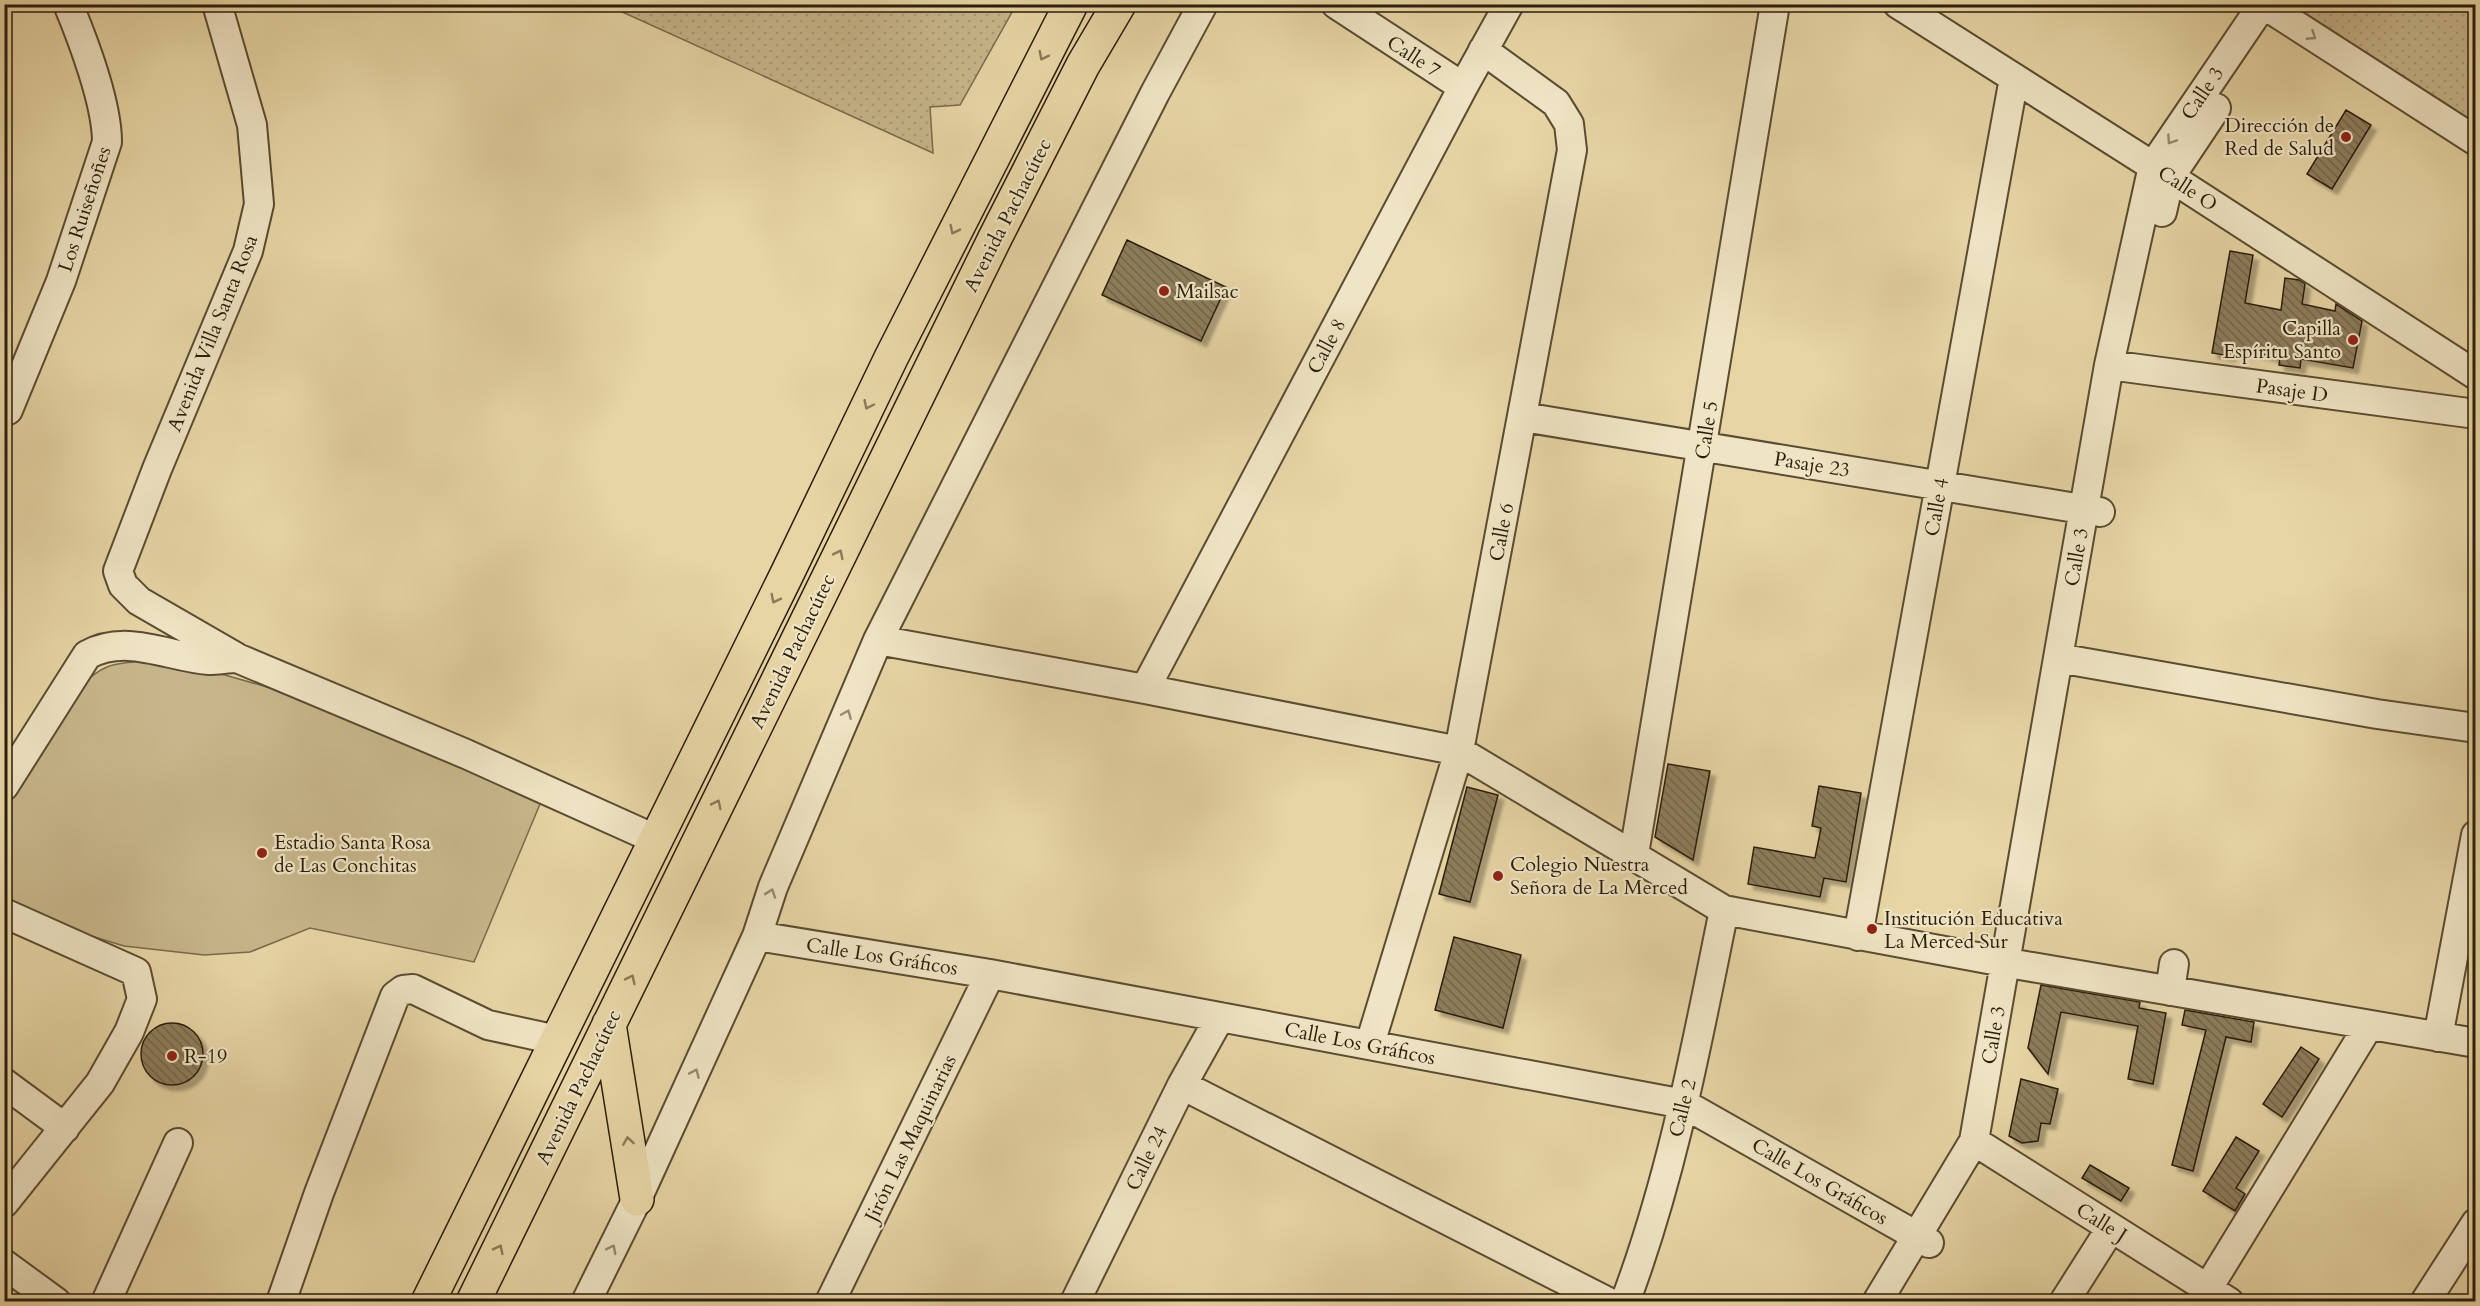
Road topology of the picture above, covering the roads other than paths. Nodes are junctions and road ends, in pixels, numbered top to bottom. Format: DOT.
graph roads {
  1 [pos="68,4"];
  2 [pos="217,4"];
  3 [pos="1071,4"];
  4 [pos="1119,4"];
  5 [pos="1203,4"];
  6 [pos="1336,4"];
  7 [pos="1509,4"];
  8 [pos="1775,4"];
  9 [pos="1898,4"];
  10 [pos="2271,9"];
  11 [pos="1483,50"];
  12 [pos="2014,78"];
  13 [pos="1463,87"];
  14 [pos="2475,141"];
  15 [pos="2161,171"];
  16 [pos="2117,366"];
  17 [pos="2475,375"];
  18 [pos="9,410"];
  19 [pos="2475,414"];
  20 [pos="1523,417"];
  21 [pos="1703,446"];
  22 [pos="1940,485"];
  23 [pos="2092,510"];
  24 [pos="878,640"];
  25 [pos="237,658"];
  26 [pos="2065,659"];
  27 [pos="1145,689"];
  28 [pos="2475,728"];
  29 [pos="1459,751"];
  30 [pos="4,786"];
  31 [pos="2475,835"];
  32 [pos="655,839"];
  33 [pos="1634,854"];
  34 [pos="1724,910"];
  35 [pos="4,913"];
  36 [pos="757,936"];
  37 [pos="1858,936"];
  38 [pos="2013,964"];
  39 [pos="990,974"];
  40 [pos="1220,1017"];
  41 [pos="609,1024"];
  42 [pos="2369,1025"];
  43 [pos="2438,1037"];
  44 [pos="557,1040"];
  45 [pos="2475,1043"];
  46 [pos="1370,1044"];
  47 [pos="4,1083"];
  48 [pos="1182,1085"];
  49 [pos="1684,1104"];
  50 [pos="64,1128"];
  51 [pos="178,1143"];
  52 [pos="1981,1146"];
  53 [pos="638,1199"];
  54 [pos="4,1203"];
  55 [pos="2475,1223"];
  56 [pos="2111,1228"];
  57 [pos="1923,1240"];
  58 [pos="4,1264"];
  59 [pos="2218,1295"];
  60 [pos="56,1302"];
  61 [pos="106,1302"];
  62 [pos="281,1302"];
  63 [pos="428,1302"];
  64 [pos="473,1302"];
  65 [pos="586,1302"];
  66 [pos="830,1302"];
  67 [pos="1075,1302"];
  68 [pos="1608,1302"];
  69 [pos="1625,1302"];
  70 [pos="1877,1302"];
  71 [pos="1893,1302"];
  72 [pos="2064,1302"];
  73 [pos="2425,1302"];
  1 -- 18 [label="street, Los Ruiseñoñes"];
  2 -- 25 [label="street, Avenida Villa Santa Rosa"];
  3 -- 32 [label="main road, Avenida Pachacútec, one-way"];
  41 -- 4 [label="main road, Avenida Pachacútec, one-way"];
  5 -- 24 [label="street"];
  6 -- 13 [label="street, Calle 7"];
  7 -- 11 [label="street, Calle 8"];
  8 -- 21 [label="street, Calle 5"];
  9 -- 12 [label="street, Calle O"];
  10 -- 14 [label="street, one-way"];
  10 -- 15 [label="street, Calle 3"];
  11 -- 13 [label="street, Calle 8"];
  11 -- 20 [label="street, Calle 6"];
  12 -- 15 [label="street, Calle O"];
  12 -- 22 [label="street, Calle 4"];
  13 -- 27 [label="street, Calle 8"];
  15 -- 16 [label="street, Calle 3"];
  15 -- 17 [label="street, Calle O"];
  16 -- 19 [label="street, Pasaje D"];
  16 -- 23 [label="street, Calle 3"];
  20 -- 21 [label="street, Pasaje 23"];
  20 -- 29 [label="street, Calle 6"];
  21 -- 22 [label="street, Pasaje 23"];
  21 -- 33 [label="street, Calle 5"];
  22 -- 23 [label="street, Pasaje 23"];
  22 -- 37 [label="street, Calle 4"];
  23 -- 26 [label="street, Calle 3"];
  24 -- 27 [label="street"];
  36 -- 24 [label="street, one-way"];
  25 -- 30 [label="street"];
  25 -- 32 [label="street"];
  26 -- 28 [label="street"];
  26 -- 38 [label="street, Calle 3"];
  27 -- 29 [label="street"];
  29 -- 33 [label="street"];
  29 -- 46 [label="street, Calle 6"];
  31 -- 43 [label="street"];
  32 -- 44 [label="main road, Avenida Pachacútec"];
  33 -- 34 [label="street"];
  34 -- 37 [label="street"];
  34 -- 49 [label="street, Calle 2"];
  35 -- 50 [label="street"];
  36 -- 39 [label="street, Calle Los Gráficos"];
  53 -- 36 [label="street, one-way"];
  37 -- 38 [label="street"];
  38 -- 42 [label="street"];
  38 -- 52 [label="street, Calle 3"];
  39 -- 40 [label="street, Calle Los Gráficos"];
  39 -- 66 [label="street, Jirón Las Maquinarias"];
  40 -- 46 [label="street, Calle Los Gráficos"];
  40 -- 48 [label="street, Calle 24"];
  53 -- 41 [label="main road, one-way"];
  64 -- 41 [label="main road, Avenida Pachacútec, one-way"];
  42 -- 43 [label="street"];
  42 -- 59 [label="street"];
  43 -- 45 [label="street"];
  44 -- 62 [label="street"];
  44 -- 63 [label="main road, Avenida Pachacútec"];
  46 -- 49 [label="street, Calle Los Gráficos"];
  47 -- 50 [label="street"];
  48 -- 67 [label="street, Calle 24"];
  48 -- 68 [label="street"];
  49 -- 57 [label="street, Calle Los Gráficos"];
  49 -- 69 [label="street, Calle 2"];
  50 -- 54 [label="street"];
  51 -- 61 [label="street"];
  52 -- 56 [label="street, Calle J"];
  52 -- 57 [label="street"];
  65 -- 53 [label="street, one-way"];
  55 -- 73 [label="street"];
  56 -- 59 [label="street, Calle J"];
  56 -- 72 [label="street"];
  57 -- 70 [label="street"];
  57 -- 71 [label="street"];
  58 -- 60 [label="street"];
}
